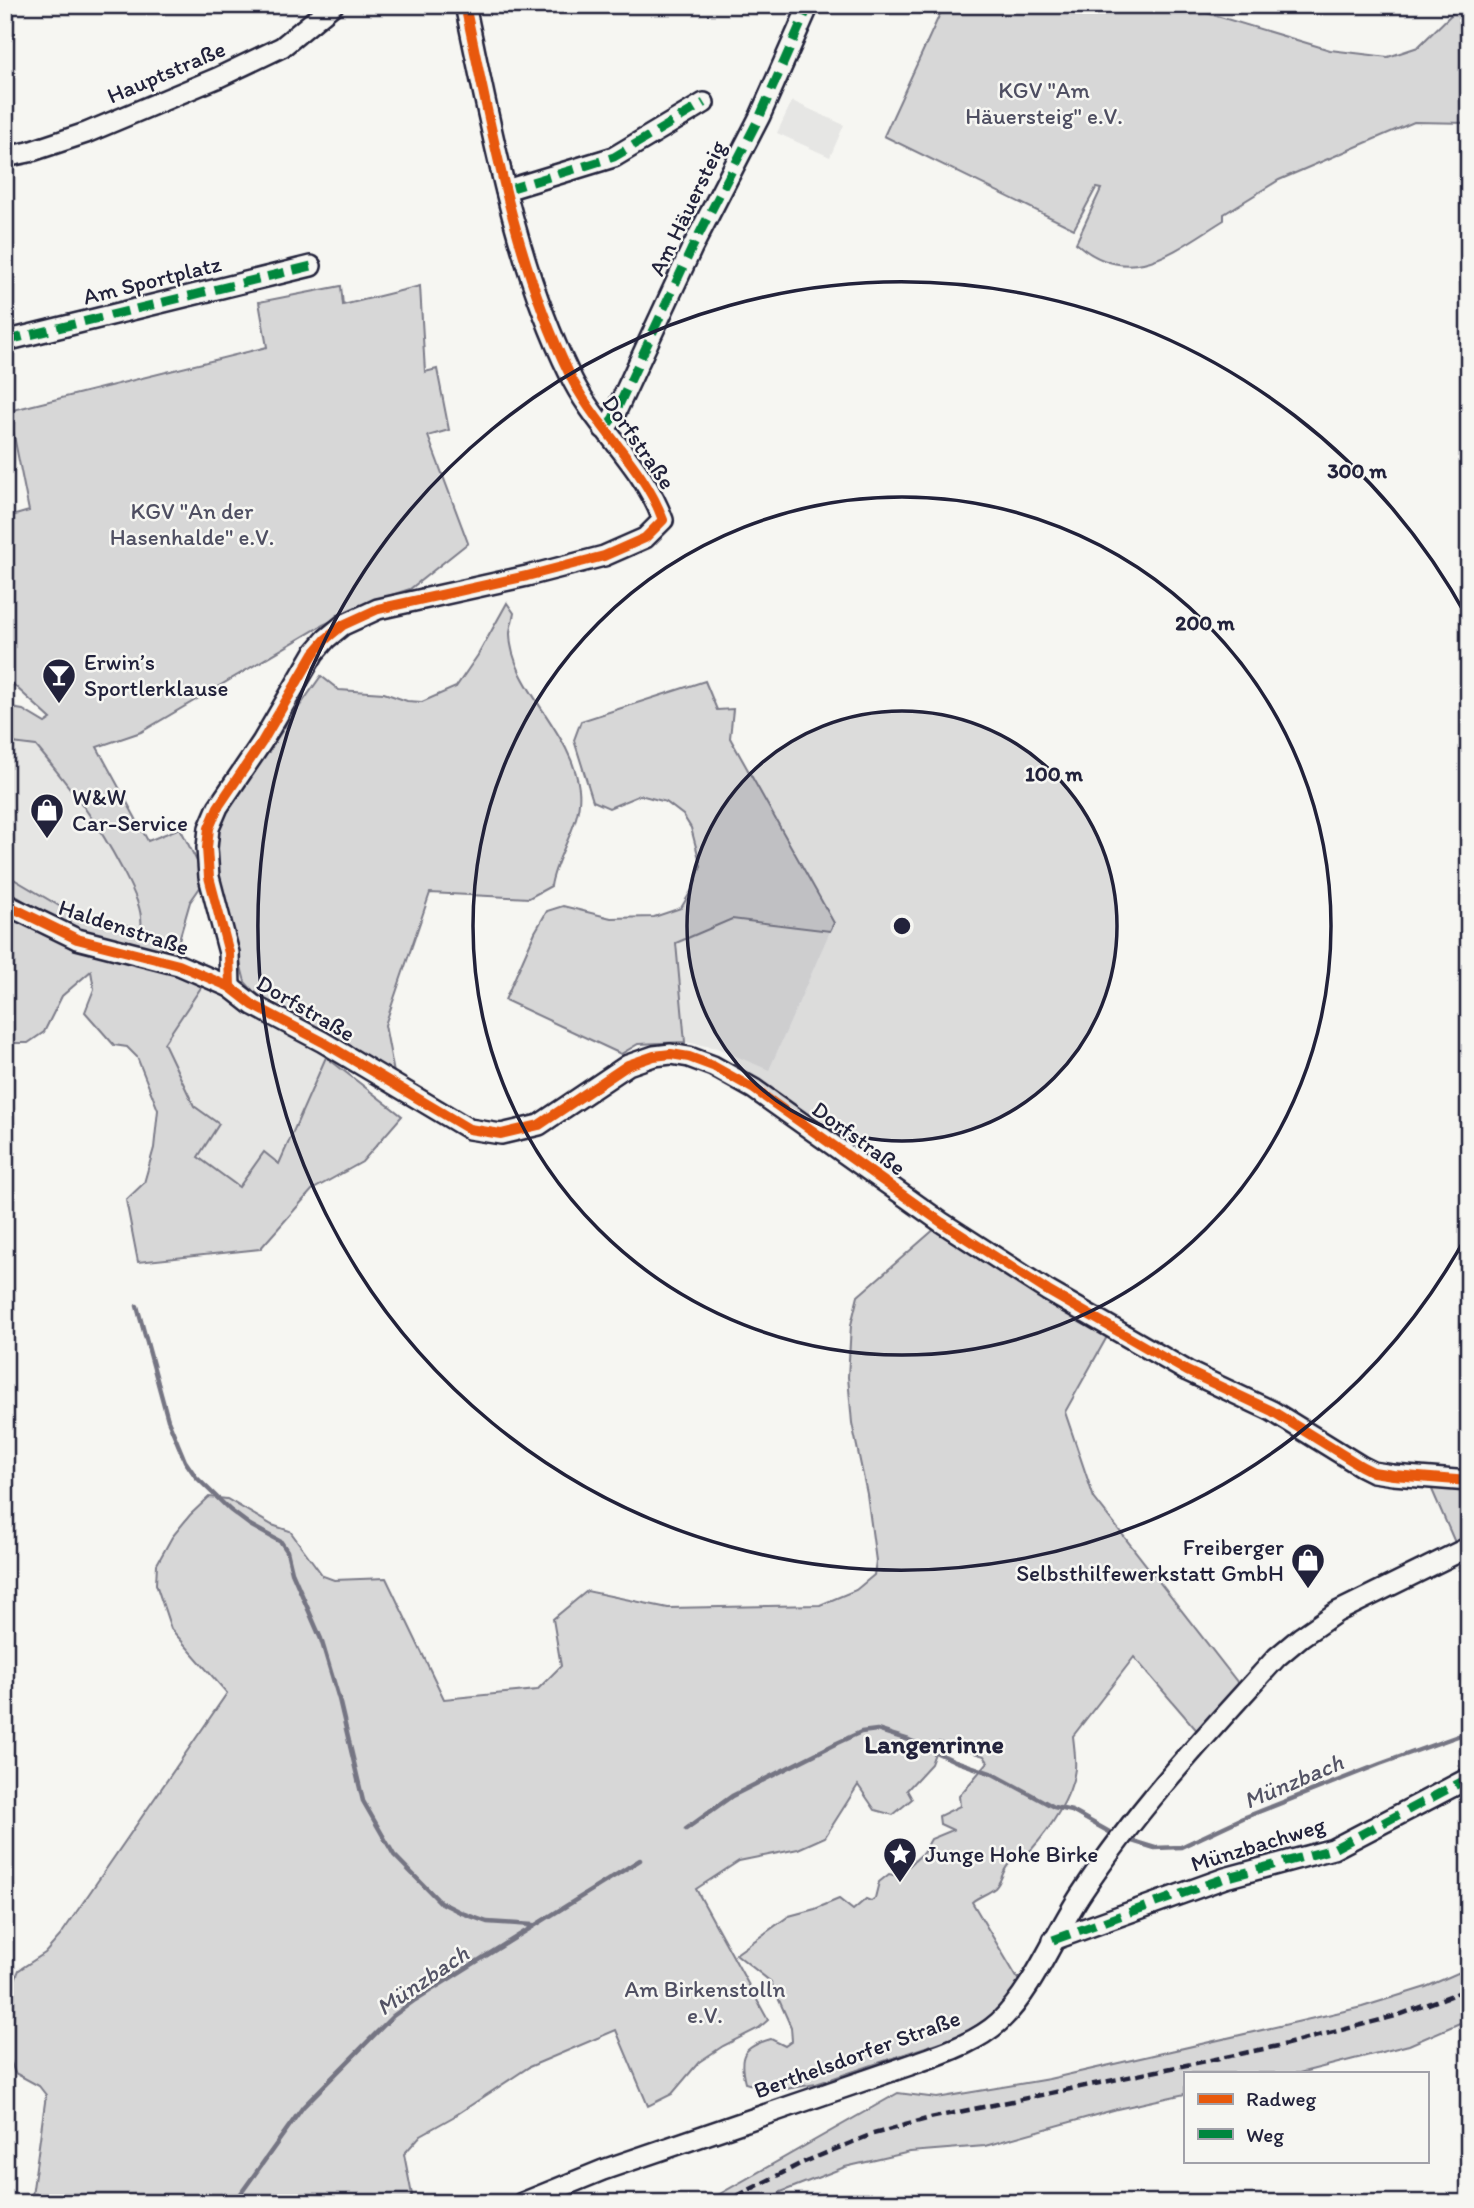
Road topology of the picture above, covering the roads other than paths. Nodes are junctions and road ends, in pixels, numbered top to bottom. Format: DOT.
graph roads {
  1 [pos="333,5"];
  2 [pos="465,5"];
  3 [pos="809,5"];
  4 [pos="704,103"];
  5 [pos="5,157"];
  6 [pos="506,190"];
  7 [pos="311,266"];
  8 [pos="5,341"];
  9 [pos="604,429"];
  10 [pos="5,904"];
  11 [pos="230,987"];
  12 [pos="1469,1481"];
  13 [pos="1469,1548"];
  14 [pos="1469,1778"];
  15 [pos="1054,1940"];
  16 [pos="522,2203"];
  1 -- 5 [label="street, Hauptstraße"];
  2 -- 6 [label="street, Dorfstraße"];
  3 -- 9 [label="street, Am Häuersteig"];
  4 -- 6 [label="street"];
  6 -- 9 [label="street, Dorfstraße"];
  7 -- 8 [label="street, Am Sportplatz"];
  9 -- 11 [label="street, Dorfstraße"];
  10 -- 11 [label="street, Haldenstraße"];
  11 -- 12 [label="street, Dorfstraße"];
  13 -- 15 [label="street, Berthelsdorfer Straße"];
  14 -- 15 [label="street, Münzbachweg"];
  15 -- 16 [label="street, Berthelsdorfer Straße"];
}
